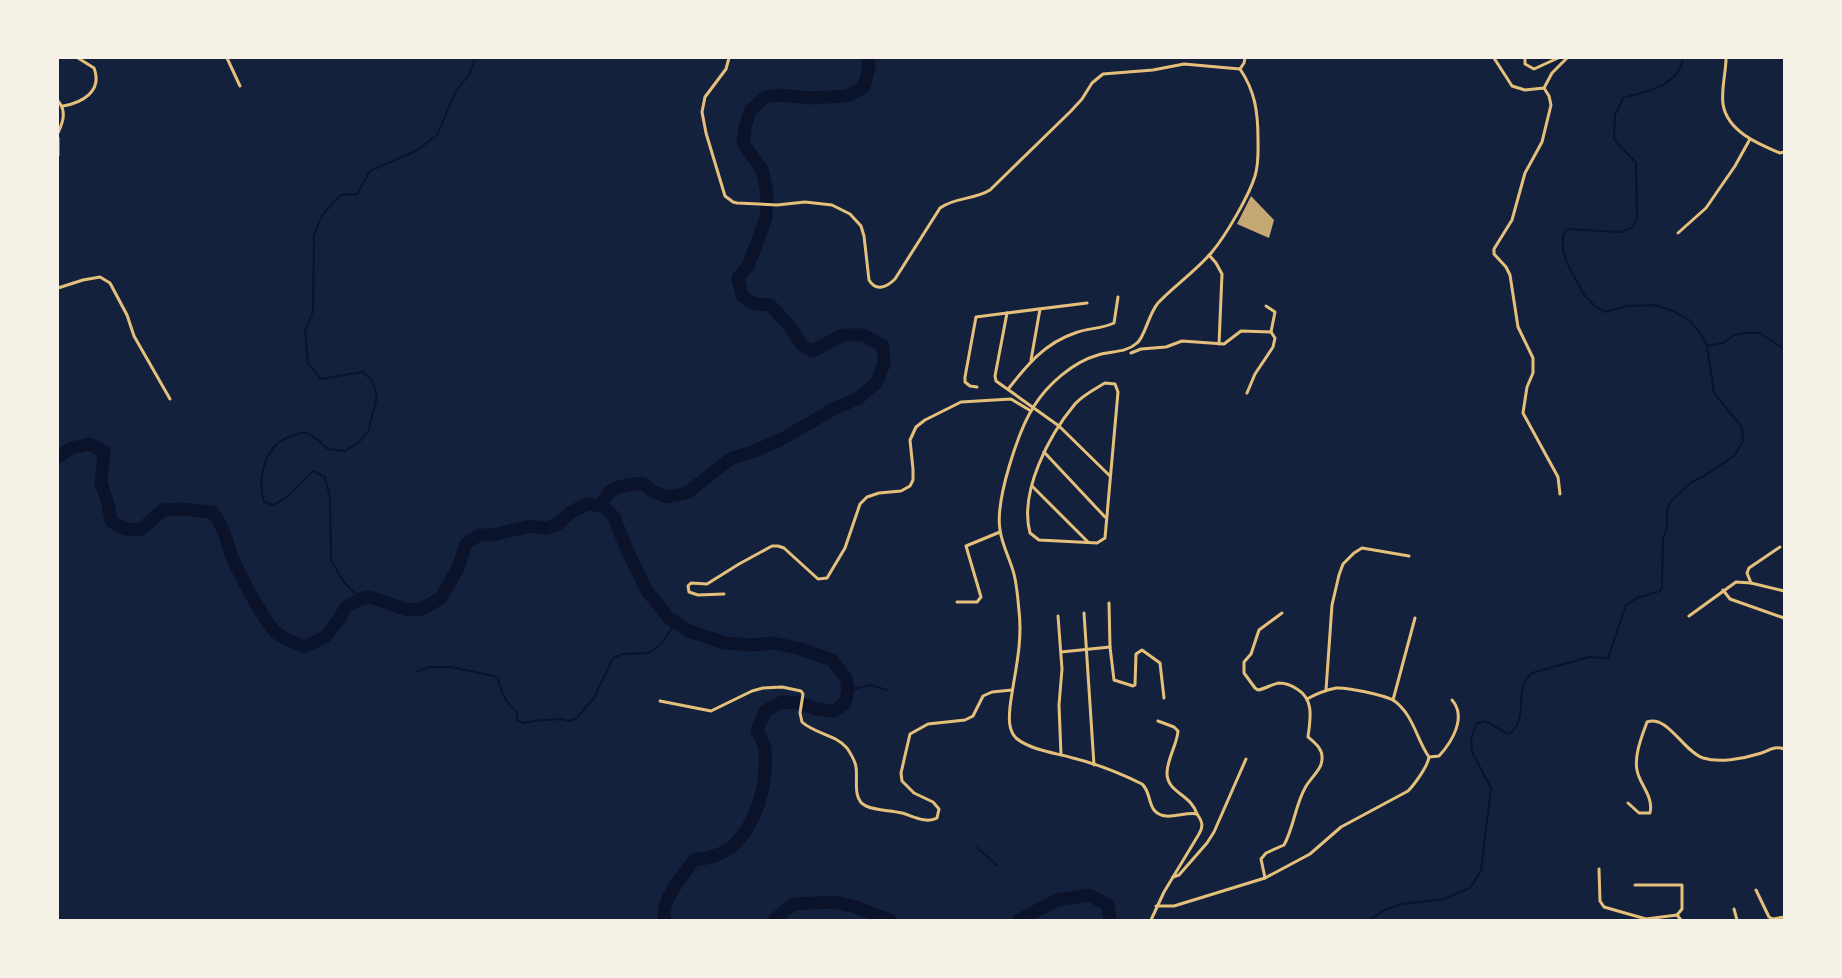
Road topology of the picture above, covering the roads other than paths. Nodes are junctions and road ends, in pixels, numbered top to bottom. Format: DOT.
graph roads {
  1 [pos="78,58"];
  2 [pos="228,58"];
  3 [pos="729,58"];
  4 [pos="1245,58"];
  5 [pos="1494,58"];
  6 [pos="1525,58"];
  7 [pos="1558,58"];
  8 [pos="1567,58"];
  9 [pos="1726,58"];
  10 [pos="1240,69"];
  11 [pos="240,86"];
  12 [pos="1544,88"];
  13 [pos="58,101"];
  14 [pos="62,106"];
  15 [pos="58,133"];
  16 [pos="58,138"];
  17 [pos="1750,139"];
  18 [pos="1784,152"];
  19 [pos="58,155"];
  20 [pos="1678,234"];
  21 [pos="1209,255"];
  22 [pos="58,288"];
  23 [pos="1118,297"];
  24 [pos="1087,303"];
  25 [pos="1266,306"];
  26 [pos="1040,309"];
  27 [pos="1007,313"];
  28 [pos="1271,332"];
  29 [pos="1219,344"];
  30 [pos="1131,353"];
  31 [pos="1031,360"];
  32 [pos="977,387"];
  33 [pos="1009,388"];
  34 [pos="1248,393"];
  35 [pos="170,399"];
  36 [pos="1032,410"];
  37 [pos="1060,426"];
  38 [pos="1044,452"];
  39 [pos="1110,476"];
  40 [pos="1032,486"];
  41 [pos="1560,494"];
  42 [pos="1105,517"];
  43 [pos="1000,532"];
  44 [pos="1088,542"];
  45 [pos="1780,547"];
  46 [pos="1409,556"];
  47 [pos="1751,583"];
  48 [pos="1723,590"];
  49 [pos="1784,591"];
  50 [pos="724,594"];
  51 [pos="957,602"];
  52 [pos="1109,604"];
  53 [pos="1084,613"];
  54 [pos="1282,613"];
  55 [pos="1058,616"];
  56 [pos="1689,616"];
  57 [pos="1415,618"];
  58 [pos="1784,618"];
  59 [pos="1110,648"];
  60 [pos="1086,650"];
  61 [pos="1061,652"];
  62 [pos="1012,690"];
  63 [pos="1326,690"];
  64 [pos="1164,698"];
  65 [pos="1307,699"];
  66 [pos="660,700"];
  67 [pos="1392,700"];
  68 [pos="1452,700"];
  69 [pos="1158,721"];
  70 [pos="1784,749"];
  71 [pos="1061,755"];
  72 [pos="1428,757"];
  73 [pos="1246,759"];
  74 [pos="1094,764"];
  75 [pos="1628,803"];
  76 [pos="1197,814"];
  77 [pos="1599,869"];
  78 [pos="1173,877"];
  79 [pos="1265,878"];
  80 [pos="1635,885"];
  81 [pos="1756,890"];
  82 [pos="1156,906"];
  83 [pos="1734,909"];
  84 [pos="1677,915"];
  85 [pos="1784,917"];
  86 [pos="1151,920"];
  87 [pos="1681,920"];
  88 [pos="1737,920"];
  1 -- 14 [label="street"];
  2 -- 11 [label="street"];
  3 -- 10 [label="street"];
  4 -- 10 [label="street"];
  5 -- 12 [label="street"];
  6 -- 7 [label="street"];
  8 -- 12 [label="street"];
  9 -- 17 [label="street"];
  10 -- 21 [label="street"];
  12 -- 41 [label="street"];
  13 -- 14 [label="street"];
  14 -- 15 [label="street"];
  16 -- 19 [label="street"];
  17 -- 18 [label="street"];
  17 -- 20 [label="street"];
  21 -- 29 [label="street"];
  21 -- 36 [label="street"];
  22 -- 35 [label="street"];
  23 -- 31 [label="street"];
  24 -- 26 [label="street"];
  25 -- 28 [label="street"];
  26 -- 27 [label="street"];
  26 -- 31 [label="street"];
  27 -- 32 [label="street"];
  27 -- 33 [label="street"];
  28 -- 29 [label="street"];
  28 -- 34 [label="street"];
  29 -- 30 [label="street"];
  31 -- 33 [label="street"];
  33 -- 36 [label="street"];
  36 -- 37 [label="street"];
  36 -- 43 [label="street"];
  36 -- 50 [label="street"];
  37 -- 38 [label="street"];
  37 -- 39 [label="street"];
  37 -- 39 [label="street"];
  38 -- 40 [label="street"];
  38 -- 42 [label="street"];
  39 -- 42 [label="street"];
  40 -- 44 [label="street"];
  40 -- 44 [label="street"];
  42 -- 44 [label="street"];
  43 -- 51 [label="street"];
  43 -- 62 [label="street"];
  45 -- 47 [label="street"];
  46 -- 63 [label="street"];
  47 -- 48 [label="street"];
  47 -- 49 [label="street"];
  48 -- 56 [label="street"];
  48 -- 58 [label="street"];
  52 -- 59 [label="street"];
  53 -- 60 [label="street"];
  54 -- 65 [label="street"];
  55 -- 61 [label="street"];
  57 -- 67 [label="street"];
  59 -- 60 [label="street"];
  59 -- 64 [label="street"];
  60 -- 61 [label="street"];
  60 -- 74 [label="street"];
  61 -- 71 [label="street"];
  62 -- 66 [label="street"];
  62 -- 71 [label="street"];
  63 -- 65 [label="street"];
  63 -- 67 [label="street"];
  65 -- 79 [label="street"];
  67 -- 72 [label="street"];
  68 -- 72 [label="street"];
  69 -- 76 [label="street"];
  70 -- 75 [label="street"];
  71 -- 74 [label="street"];
  72 -- 79 [label="street"];
  73 -- 78 [label="street"];
  74 -- 76 [label="street"];
  76 -- 78 [label="street"];
  77 -- 84 [label="street"];
  78 -- 82 [label="street"];
  79 -- 82 [label="street"];
  80 -- 84 [label="street"];
  81 -- 85 [label="street"];
  82 -- 86 [label="street"];
  83 -- 88 [label="street"];
  84 -- 87 [label="street"];
}
